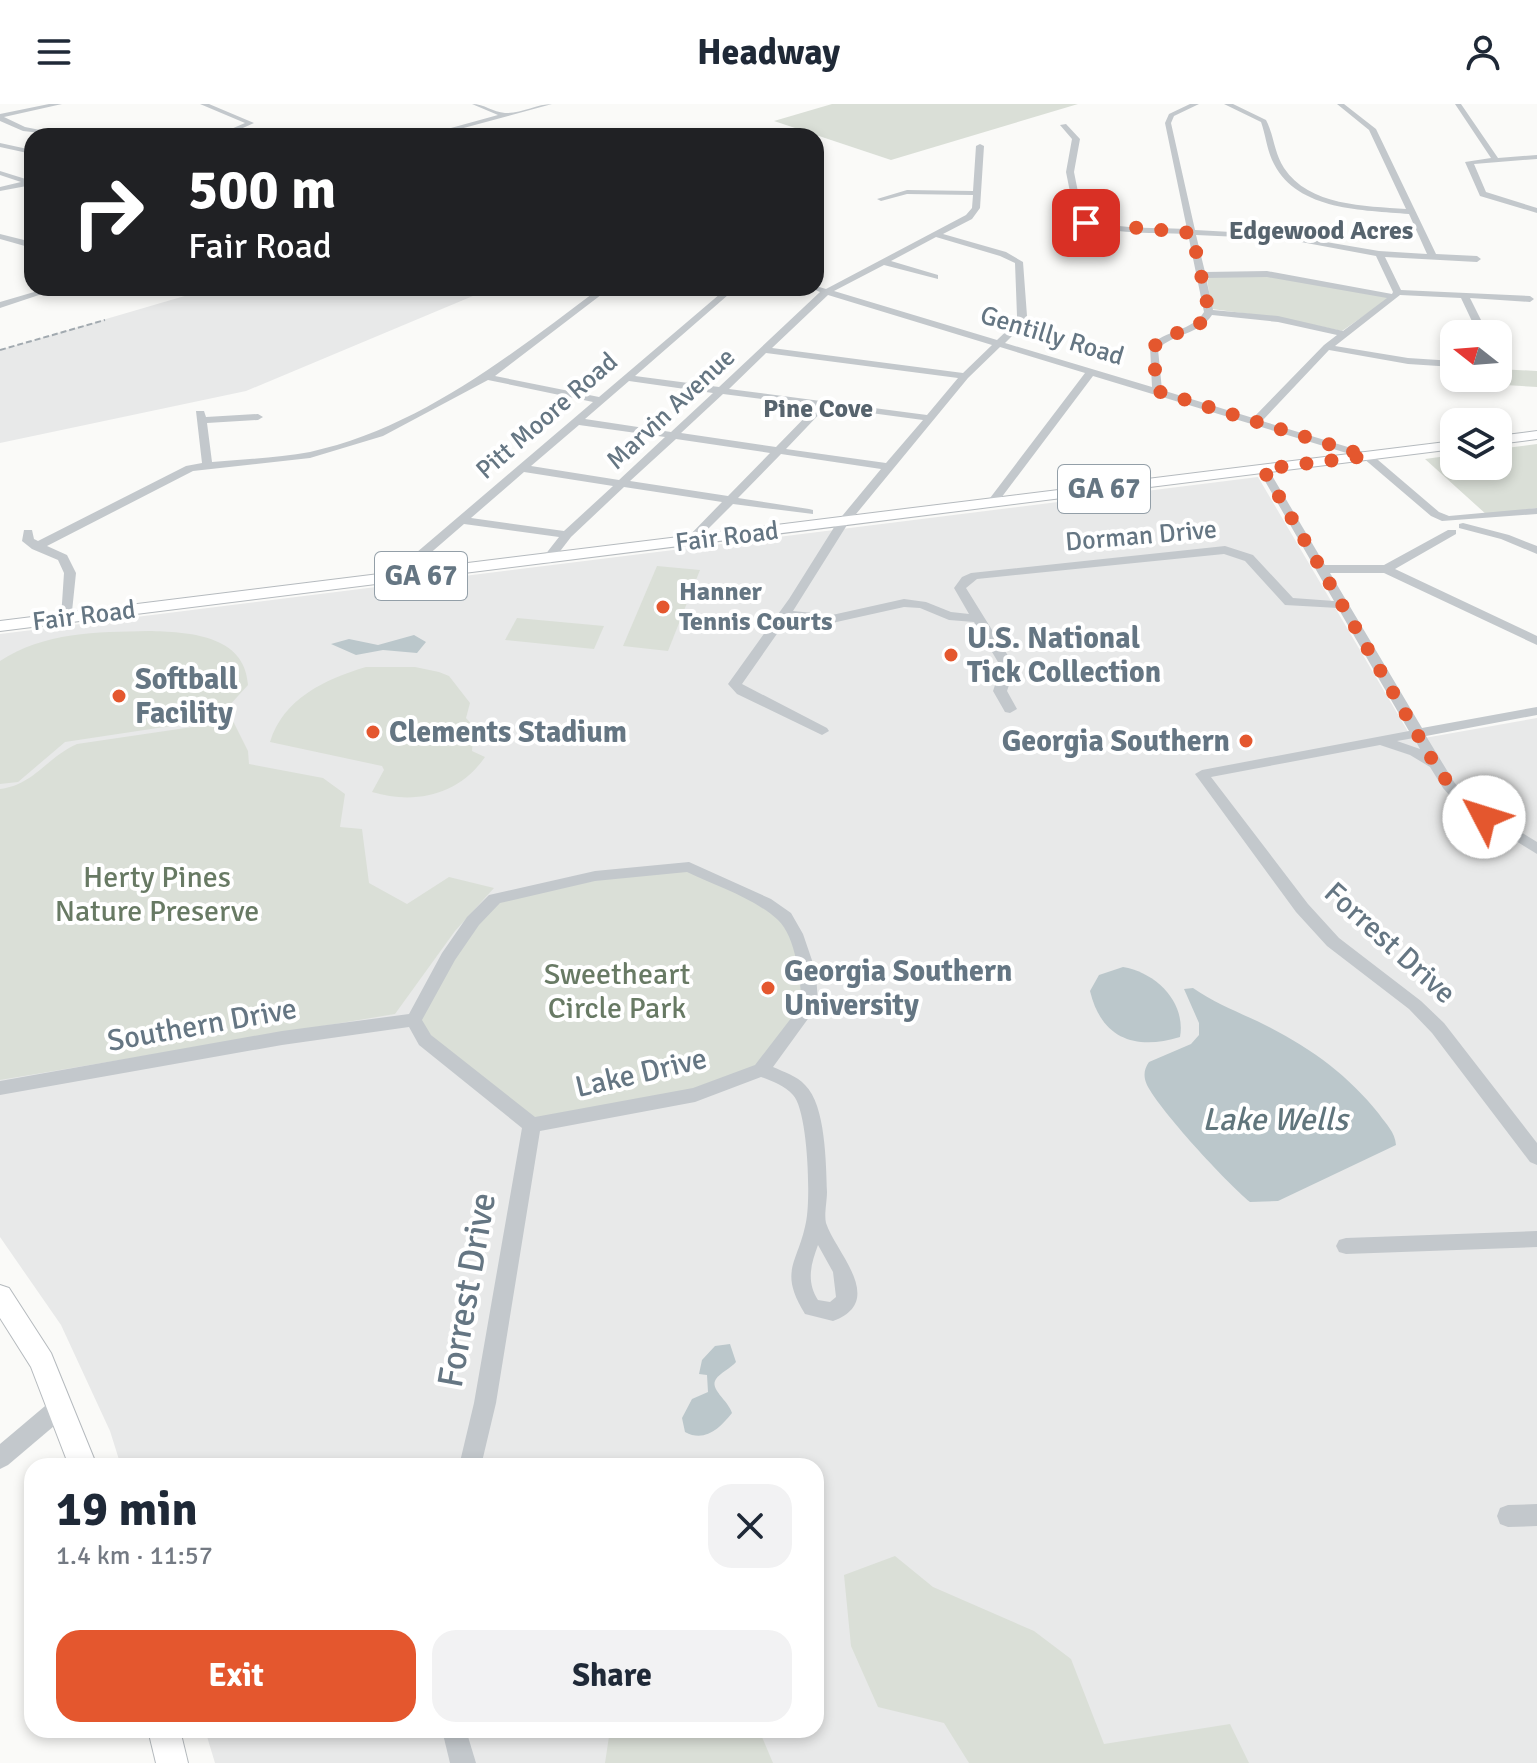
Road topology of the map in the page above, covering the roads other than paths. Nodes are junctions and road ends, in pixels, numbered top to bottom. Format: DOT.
graph roads {
  1 [pos="59,104"];
  2 [pos="203,104"];
  3 [pos="475,104"];
  4 [pos="549,104"];
  5 [pos="1196,104"];
  6 [pos="1227,104"];
  7 [pos="1340,104"];
  8 [pos="1458,104"];
  9 [pos="0,108"];
  10 [pos="11,114"];
  11 [pos="506,116"];
  12 [pos="0,117"];
  13 [pos="1064,125"];
  14 [pos="244,128"];
  15 [pos="458,128"];
  16 [pos="23,129"];
  17 [pos="12,132"];
  18 [pos="0,145"];
  19 [pos="980,146"];
  20 [pos="24,150"];
  21 [pos="1537,157"];
  22 [pos="1495,159"];
  23 [pos="0,173"];
  24 [pos="24,180"];
  25 [pos="24,184"];
  26 [pos="0,189"];
  27 [pos="977,193"];
  28 [pos="881,199"];
  29 [pos="1410,212"];
  30 [pos="1536,212"];
  31 [pos="1192,233"];
  32 [pos="937,235"];
  33 [pos="0,236"];
  34 [pos="24,240"];
  35 [pos="18,241"];
  36 [pos="24,243"];
  37 [pos="0,246"];
  38 [pos="1379,254"];
  39 [pos="1433,257"];
  40 [pos="1477,259"];
  41 [pos="884,262"];
  42 [pos="1202,275"];
  43 [pos="935,277"];
  44 [pos="824,289"];
  45 [pos="824,291"];
  46 [pos="1396,294"];
  47 [pos="30,296"];
  48 [pos="595,296"];
  49 [pos="722,296"];
  50 [pos="815,296"];
  51 [pos="1464,296"];
  52 [pos="1530,299"];
  53 [pos="0,305"];
  54 [pos="1209,312"];
  55 [pos="1476,320"];
  56 [pos="1345,334"];
  57 [pos="998,342"];
  58 [pos="1327,347"];
  59 [pos="764,350"];
  60 [pos="1440,363"];
  61 [pos="1091,372"];
  62 [pos="965,376"];
  63 [pos="487,377"];
  64 [pos="625,378"];
  65 [pos="722,390"];
  66 [pos="1157,391"];
  67 [pos="600,400"];
  68 [pos="824,404"];
  69 [pos="258,417"];
  70 [pos="930,418"];
  71 [pos="576,421"];
  72 [pos="1256,421"];
  73 [pos="675,435"];
  74 [pos="1537,435"];
  75 [pos="1512,438"];
  76 [pos="1440,447"];
  77 [pos="778,450"];
  78 [pos="1367,456"];
  79 [pos="207,463"];
  80 [pos="888,467"];
  81 [pos="520,468"];
  82 [pos="1263,469"];
  83 [pos="623,484"];
  84 [pos="731,500"];
  85 [pos="991,504"];
  86 [pos="1537,511"];
  87 [pos="809,512"];
  88 [pos="462,520"];
  89 [pos="842,523"];
  90 [pos="1451,524"];
  91 [pos="28,532"];
  92 [pos="567,535"];
  93 [pos="690,541"];
  94 [pos="36,547"];
  95 [pos="1537,550"];
  96 [pos="547,560"];
  97 [pos="1324,569"];
  98 [pos="1386,569"];
  99 [pos="393,579"];
  100 [pos="1344,605"];
  101 [pos="786,614"];
  102 [pos="67,618"];
  103 [pos="975,618"];
  104 [pos="0,626"];
  105 [pos="1537,641"];
  106 [pos="1010,709"];
  107 [pos="1537,711"];
  108 [pos="822,731"];
  109 [pos="1420,734"];
  110 [pos="1380,741"];
  111 [pos="1435,765"];
  112 [pos="1537,849"];
  113 [pos="414,1020"];
  114 [pos="761,1070"];
  115 [pos="0,1088"];
  116 [pos="532,1125"];
  117 [pos="1537,1157"];
  118 [pos="816,1222"];
  119 [pos="1537,1239"];
  120 [pos="1346,1246"];
  121 [pos="0,1296"];
  122 [pos="59,1408"];
  123 [pos="0,1458"];
  124 [pos="80,1458"];
  125 [pos="472,1458"];
  126 [pos="1537,1515"];
  127 [pos="1508,1516"];
  128 [pos="166,1738"];
  129 [pos="456,1738"];
  130 [pos="172,1763"];
  131 [pos="463,1763"];
  1 -- 10 [label="street"];
  2 -- 14 [label="street"];
  3 -- 11 [label="street"];
  4 -- 11 [label="street"];
  5 -- 31 [label="street"];
  6 -- 29 [label="street"];
  7 -- 29 [label="street"];
  8 -- 22 [label="street"];
  9 -- 10 [label="street"];
  10 -- 12 [label="street"];
  11 -- 15 [label="street"];
  12 -- 16 [label="street"];
  13 -- 31 [label="street"];
  16 -- 17 [label="street"];
  18 -- 20 [label="street"];
  19 -- 27 [label="street"];
  21 -- 22 [label="street"];
  22 -- 30 [label="street"];
  23 -- 24 [label="street"];
  25 -- 26 [label="street"];
  27 -- 28 [label="street"];
  27 -- 32 [label="street, Marvin Avenue"];
  29 -- 39 [label="street"];
  31 -- 38 [label="street"];
  31 -- 42 [label="street"];
  32 -- 41 [label="street, Marvin Avenue"];
  32 -- 57 [label="street"];
  33 -- 35 [label="street"];
  34 -- 35 [label="street"];
  35 -- 36 [label="street"];
  35 -- 37 [label="street"];
  38 -- 39 [label="street"];
  38 -- 46 [label="street"];
  39 -- 40 [label="street"];
  41 -- 43 [label="street"];
  41 -- 44 [label="street, Marvin Avenue"];
  42 -- 46 [label="street"];
  42 -- 54 [label="street"];
  45 -- 57 [label="street, Gentilly Road"];
  46 -- 51 [label="street"];
  46 -- 56 [label="street"];
  47 -- 53 [label="street"];
  48 -- 63 [label="street"];
  49 -- 64 [label="street, Pitt Moore Road"];
  50 -- 59 [label="street, Marvin Avenue"];
  51 -- 52 [label="street"];
  51 -- 55 [label="street"];
  54 -- 56 [label="street"];
  54 -- 66 [label="street"];
  56 -- 58 [label="street"];
  57 -- 61 [label="street, Gentilly Road"];
  57 -- 62 [label="street"];
  58 -- 60 [label="street"];
  58 -- 72 [label="street"];
  59 -- 62 [label="street"];
  59 -- 65 [label="street, Marvin Avenue"];
  61 -- 66 [label="street, Gentilly Road"];
  61 -- 85 [label="street"];
  62 -- 70 [label="street"];
  63 -- 67 [label="street"];
  63 -- 79 [label="street"];
  64 -- 65 [label="street"];
  64 -- 67 [label="street, Pitt Moore Road"];
  65 -- 68 [label="street"];
  65 -- 73 [label="street, Marvin Avenue"];
  66 -- 72 [label="street, Gentilly Road"];
  67 -- 71 [label="street, Pitt Moore Road"];
  68 -- 70 [label="street"];
  68 -- 77 [label="street"];
  69 -- 79 [label="street"];
  70 -- 80 [label="street"];
  71 -- 73 [label="street"];
  71 -- 81 [label="street, Pitt Moore Road"];
  72 -- 78 [label="street, Gentilly Road"];
  73 -- 77 [label="street"];
  73 -- 83 [label="street, Marvin Avenue"];
  74 -- 75 [label="main road"];
  76 -- 78 [label="main road, Fair Road / GA 67"];
  77 -- 80 [label="street"];
  77 -- 84 [label="street"];
  78 -- 82 [label="main road, Fair Road / GA 67"];
  78 -- 90 [label="street"];
  79 -- 94 [label="street"];
  80 -- 89 [label="street"];
  81 -- 83 [label="street"];
  81 -- 88 [label="street, Pitt Moore Road"];
  82 -- 85 [label="main road, Fair Road / GA 67"];
  82 -- 97 [label="street"];
  83 -- 84 [label="street"];
  83 -- 92 [label="street, Marvin Avenue"];
  84 -- 87 [label="street"];
  84 -- 93 [label="street"];
  85 -- 89 [label="main road, Fair Road / GA 67"];
  86 -- 90 [label="street"];
  88 -- 92 [label="street"];
  88 -- 99 [label="street, Pitt Moore Road"];
  89 -- 93 [label="main road, Fair Road / GA 67"];
  89 -- 101 [label="street"];
  90 -- 95 [label="street"];
  90 -- 98 [label="street"];
  91 -- 94 [label="street"];
  92 -- 96 [label="street, Marvin Avenue"];
  93 -- 96 [label="main road, Fair Road / GA 67"];
  94 -- 102 [label="street"];
  96 -- 99 [label="main road, Fair Road / GA 67"];
  97 -- 98 [label="street"];
  97 -- 100 [label="street"];
  98 -- 105 [label="street"];
  99 -- 102 [label="main road, Fair Road / GA 67"];
  100 -- 103 [label="street, Dorman Drive"];
  100 -- 109 [label="street"];
  101 -- 103 [label="street"];
  101 -- 108 [label="street"];
  102 -- 104 [label="main road, Fair Road / GA 67"];
  103 -- 106 [label="street, Dorman Drive"];
  107 -- 109 [label="street"];
  109 -- 110 [label="street"];
  109 -- 111 [label="street"];
  110 -- 111 [label="street"];
  110 -- 117 [label="street, Forrest Drive"];
  111 -- 112 [label="street"];
  113 -- 114 [label="street"];
  113 -- 115 [label="street, Southern Drive"];
  113 -- 116 [label="street"];
  114 -- 116 [label="street, Lake Drive"];
  114 -- 118 [label="street"];
  116 -- 125 [label="street, Forrest Drive"];
  119 -- 120 [label="street"];
  121 -- 122 [label="main road"];
  122 -- 123 [label="street"];
  122 -- 124 [label="main road"];
  126 -- 127 [label="street"];
  128 -- 130 [label="main road"];
  129 -- 131 [label="street"];
}
